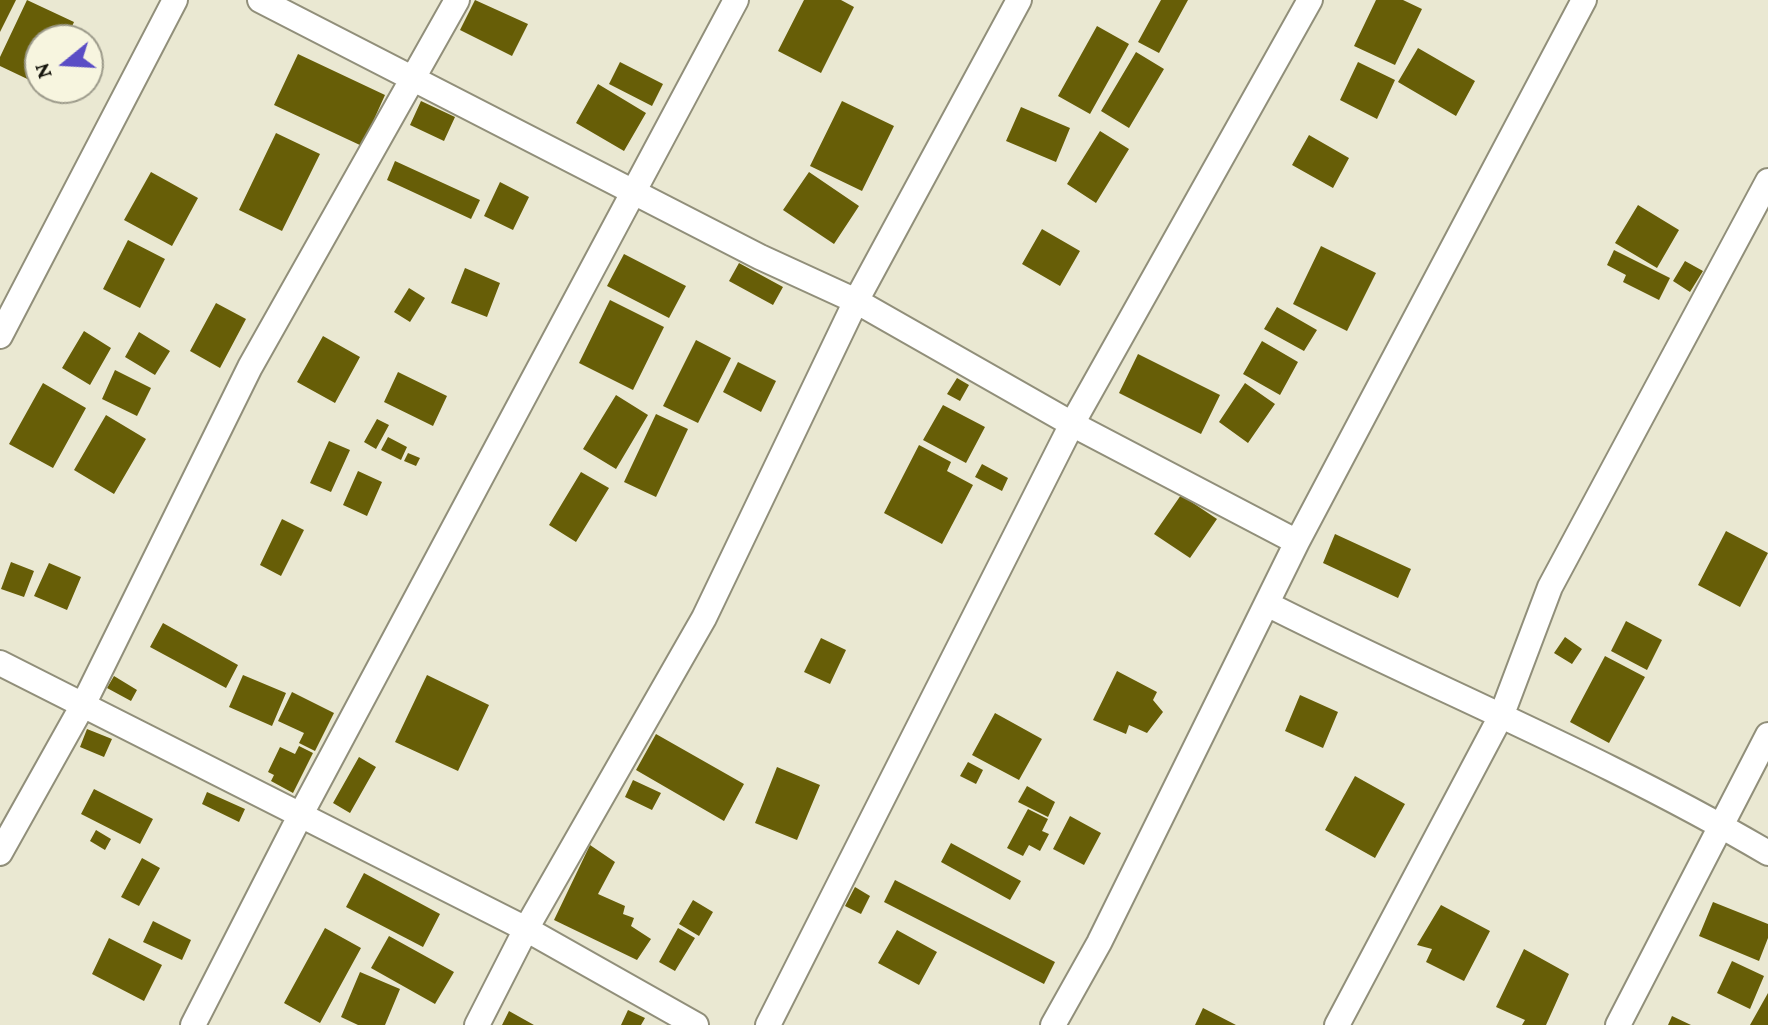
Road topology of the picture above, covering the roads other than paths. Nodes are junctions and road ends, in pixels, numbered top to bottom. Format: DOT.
graph roads {
  1 [pos="175,0"];
  2 [pos="260,0"];
  3 [pos="457,0"];
  4 [pos="736,0"];
  5 [pos="1019,0"];
  6 [pos="1310,0"];
  7 [pos="1584,0"];
  8 [pos="415,78"];
  9 [pos="1768,181"];
  10 [pos="633,190"];
  11 [pos="856,301"];
  12 [pos="0,336"];
  13 [pos="1072,424"];
  14 [pos="1297,542"];
  15 [pos="1267,604"];
  16 [pos="0,663"];
  17 [pos="84,703"];
  18 [pos="1502,714"];
  19 [pos="1768,735"];
  20 [pos="301,814"];
  21 [pos="1720,824"];
  22 [pos="0,853"];
  23 [pos="1768,853"];
  24 [pos="526,929"];
  25 [pos="193,1025"];
  26 [pos="477,1025"];
  27 [pos="696,1025"];
  28 [pos="768,1025"];
  29 [pos="1053,1025"];
  30 [pos="1337,1025"];
  31 [pos="1618,1025"];
  1 -- 12 [label="street"];
  2 -- 8 [label="street"];
  3 -- 8 [label="street"];
  4 -- 10 [label="street"];
  5 -- 11 [label="street"];
  6 -- 13 [label="street"];
  7 -- 14 [label="street"];
  8 -- 10 [label="street"];
  8 -- 17 [label="street"];
  9 -- 18 [label="street"];
  10 -- 11 [label="street"];
  10 -- 20 [label="street"];
  11 -- 13 [label="street"];
  11 -- 24 [label="street"];
  13 -- 14 [label="street"];
  13 -- 28 [label="street"];
  14 -- 15 [label="street"];
  15 -- 18 [label="street"];
  15 -- 29 [label="street"];
  16 -- 17 [label="street"];
  17 -- 20 [label="street"];
  17 -- 22 [label="street"];
  18 -- 21 [label="street"];
  18 -- 30 [label="street"];
  19 -- 21 [label="street"];
  20 -- 24 [label="street"];
  20 -- 25 [label="street"];
  21 -- 23 [label="street"];
  21 -- 31 [label="street"];
  24 -- 26 [label="street"];
  24 -- 27 [label="street"];
}
